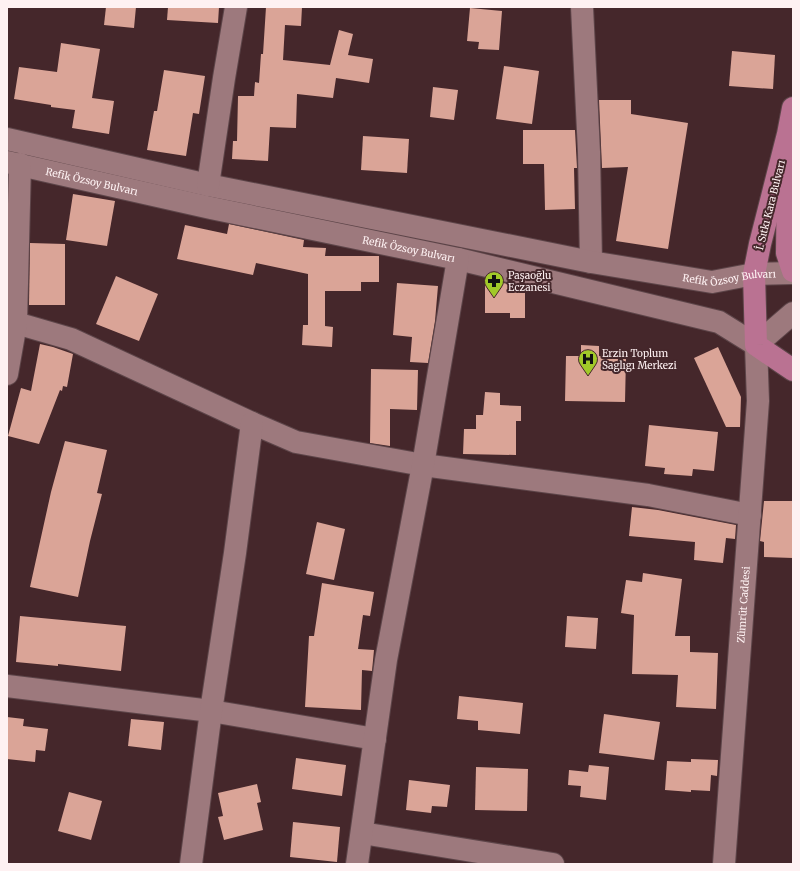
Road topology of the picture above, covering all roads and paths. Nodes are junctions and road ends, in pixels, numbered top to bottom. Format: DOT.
graph roads {
  1 [pos="236,7"];
  2 [pos="582,7"];
  3 [pos="793,108"];
  4 [pos="791,135"];
  5 [pos="7,139"];
  6 [pos="14,163"];
  7 [pos="208,185"];
  8 [pos="458,260"];
  9 [pos="591,262"];
  10 [pos="793,272"];
  11 [pos="754,274"];
  12 [pos="793,313"];
  13 [pos="16,323"];
  14 [pos="756,345"];
  15 [pos="793,370"];
  16 [pos="7,374"];
  17 [pos="252,423"];
  18 [pos="423,465"];
  19 [pos="750,515"];
  20 [pos="7,686"];
  21 [pos="211,711"];
  22 [pos="375,739"];
  23 [pos="362,833"];
  24 [pos="191,864"];
  25 [pos="357,864"];
  26 [pos="553,864"];
  27 [pos="724,864"];
  1 -- 7 [label="street"];
  2 -- 9 [label="street"];
  3 -- 4 [label="main road"];
  4 -- 10 [label="main road, İ. Sıtkı Kara Bulvarı"];
  4 -- 11 [label="main road, İ. Sıtkı Kara Bulvarı"];
  5 -- 7 [label="street, Refik Özsoy Bulvarı"];
  6 -- 8 [label="street, Refik Özsoy Bulvarı"];
  6 -- 13 [label="street"];
  7 -- 9 [label="street, Refik Özsoy Bulvarı"];
  8 -- 14 [label="street, Refik Özsoy Bulvarı"];
  8 -- 18 [label="street"];
  9 -- 11 [label="street, Refik Özsoy Bulvarı"];
  10 -- 11 [label="street, Refik Özsoy Bulvarı"];
  11 -- 14 [label="main road, İ. Sıtkı Kara Bulvarı"];
  12 -- 14 [label="street"];
  13 -- 16 [label="street"];
  13 -- 17 [label="street"];
  14 -- 15 [label="main road"];
  14 -- 19 [label="street, Zümrüt Caddesi"];
  17 -- 18 [label="street"];
  17 -- 21 [label="street"];
  18 -- 19 [label="street"];
  18 -- 22 [label="street"];
  19 -- 27 [label="street, Zümrüt Caddesi"];
  20 -- 21 [label="street"];
  21 -- 22 [label="street"];
  21 -- 24 [label="street"];
  22 -- 23 [label="street"];
  23 -- 25 [label="street"];
  23 -- 26 [label="street"];
}
